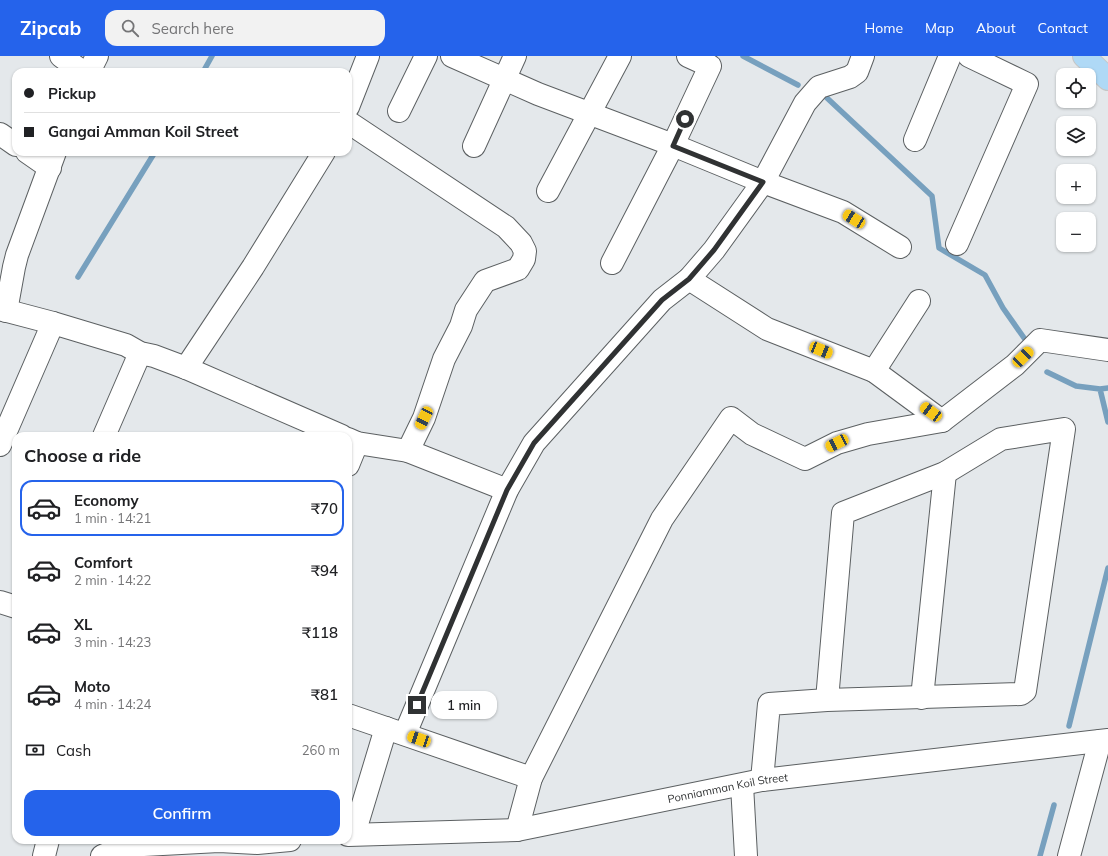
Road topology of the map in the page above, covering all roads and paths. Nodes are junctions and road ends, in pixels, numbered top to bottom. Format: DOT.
graph roads {
  1 [pos="60,56"];
  2 [pos="97,56"];
  3 [pos="368,56"];
  4 [pos="426,56"];
  5 [pos="452,56"];
  6 [pos="515,56"];
  7 [pos="620,56"];
  8 [pos="688,56"];
  9 [pos="863,56"];
  10 [pos="950,56"];
  11 [pos="969,56"];
  12 [pos="1084,56"];
  13 [pos="77,68"];
  14 [pos="91,68"];
  15 [pos="505,79"];
  16 [pos="1108,79"];
  17 [pos="352,97"];
  18 [pos="399,111"];
  19 [pos="590,114"];
  20 [pos="352,125"];
  21 [pos="0,134"];
  22 [pos="915,140"];
  23 [pos="12,142"];
  24 [pos="474,146"];
  25 [pos="673,146"];
  26 [pos="40,156"];
  27 [pos="322,156"];
  28 [pos="53,160"];
  29 [pos="763,182"];
  30 [pos="548,191"];
  31 [pos="957,244"];
  32 [pos="900,247"];
  33 [pos="7,262"];
  34 [pos="612,263"];
  35 [pos="689,279"];
  36 [pos="919,301"];
  37 [pos="3,310"];
  38 [pos="53,323"];
  39 [pos="1108,350"];
  40 [pos="140,353"];
  41 [pos="186,368"];
  42 [pos="874,371"];
  43 [pos="942,421"];
  44 [pos="106,432"];
  45 [pos="333,432"];
  46 [pos="352,440"];
  47 [pos="0,444"];
  48 [pos="408,451"];
  49 [pos="945,473"];
  50 [pos="507,490"];
  51 [pos="0,602"];
  52 [pos="12,606"];
  53 [pos="922,698"];
  54 [pos="827,700"];
  55 [pos="352,716"];
  56 [pos="395,731"];
  57 [pos="1104,740"];
  58 [pos="531,778"];
  59 [pos="752,783"];
  60 [pos="517,830"];
  61 [pos="352,833"];
  62 [pos="352,835"];
  63 [pos="47,844"];
  64 [pos="156,844"];
  65 [pos="44,856"];
  66 [pos="102,856"];
  67 [pos="746,856"];
  68 [pos="1069,856"];
  1 -- 13 [label="street"];
  2 -- 14 [label="street"];
  3 -- 17 [label="street"];
  4 -- 18 [label="street"];
  5 -- 15 [label="street"];
  6 -- 15 [label="street"];
  7 -- 19 [label="street"];
  8 -- 25 [label="street"];
  9 -- 29 [label="street"];
  10 -- 22 [label="street"];
  11 -- 31 [label="street"];
  12 -- 16 [label="main road"];
  15 -- 19 [label="street"];
  15 -- 24 [label="street"];
  19 -- 25 [label="street"];
  19 -- 30 [label="street"];
  20 -- 48 [label="street"];
  21 -- 23 [label="street"];
  25 -- 29 [label="street"];
  25 -- 34 [label="street"];
  26 -- 28 [label="street"];
  27 -- 41 [label="street"];
  28 -- 33 [label="street"];
  29 -- 32 [label="street"];
  29 -- 35 [label="street"];
  33 -- 37 [label="street"];
  35 -- 42 [label="street"];
  35 -- 50 [label="street"];
  36 -- 42 [label="street"];
  37 -- 38 [label="street"];
  38 -- 40 [label="street"];
  38 -- 47 [label="street"];
  39 -- 43 [label="street"];
  40 -- 41 [label="street"];
  40 -- 44 [label="street"];
  41 -- 45 [label="street"];
  42 -- 43 [label="street"];
  43 -- 58 [label="street"];
  46 -- 48 [label="street"];
  48 -- 50 [label="street"];
  49 -- 53 [label="street"];
  49 -- 53 [label="street"];
  49 -- 54 [label="street"];
  50 -- 56 [label="street"];
  51 -- 52 [label="street"];
  53 -- 54 [label="street"];
  54 -- 59 [label="street"];
  55 -- 56 [label="street"];
  56 -- 58 [label="street"];
  56 -- 61 [label="street"];
  57 -- 59 [label="street, Ponniamman Koil Street"];
  57 -- 68 [label="street"];
  58 -- 60 [label="street"];
  59 -- 60 [label="street, Ponniamman Koil Street"];
  59 -- 67 [label="street"];
  60 -- 62 [label="street, Ponniamman Koil Street"];
  63 -- 65 [label="street"];
  64 -- 66 [label="street"];
}
